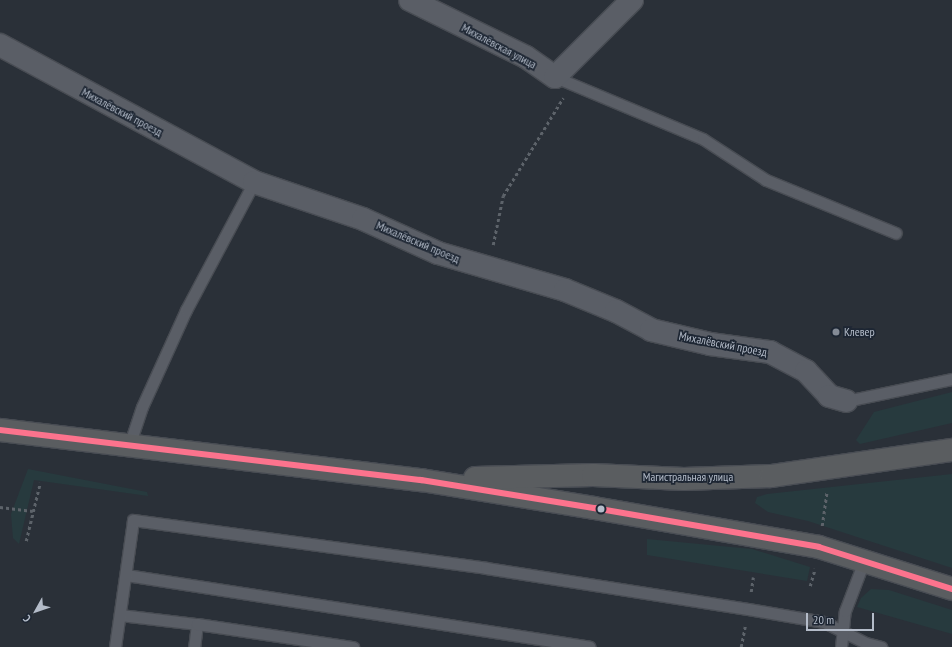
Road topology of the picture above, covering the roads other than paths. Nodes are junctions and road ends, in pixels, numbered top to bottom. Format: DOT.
graph roads {
  1 [pos="410,0"];
  2 [pos="632,0"];
  3 [pos="0,45"];
  4 [pos="563,81"];
  5 [pos="254,182"];
  6 [pos="896,234"];
  7 [pos="952,378"];
  8 [pos="846,401"];
  9 [pos="0,430"];
  10 [pos="129,446"];
  11 [pos="952,450"];
  12 [pos="422,480"];
  13 [pos="864,561"];
  14 [pos="126,575"];
  15 [pos="952,589"];
  16 [pos="120,615"];
  17 [pos="197,624"];
  18 [pos="843,632"];
  19 [pos="115,647"];
  20 [pos="194,647"];
  21 [pos="353,647"];
  22 [pos="589,647"];
  23 [pos="841,647"];
  24 [pos="881,647"];
  1 -- 4 [label="street, Михалёвская улица"];
  2 -- 4 [label="street"];
  3 -- 5 [label="street, Михалёвский проезд"];
  4 -- 6 [label="lane"];
  5 -- 8 [label="street, Михалёвский проезд"];
  5 -- 10 [label="lane"];
  7 -- 8 [label="lane"];
  9 -- 10 [label="highway, Магистральная улица"];
  10 -- 12 [label="highway, Магистральная улица"];
  11 -- 12 [label="highway, Магистральная улица"];
  12 -- 13 [label="highway, Магистральная улица"];
  13 -- 15 [label="highway, Магистральная улица"];
  13 -- 18 [label="lane"];
  14 -- 16 [label="lane"];
  14 -- 18 [label="lane"];
  14 -- 22 [label="lane"];
  16 -- 17 [label="lane"];
  16 -- 19 [label="lane"];
  17 -- 20 [label="lane"];
  17 -- 21 [label="lane"];
  18 -- 23 [label="lane"];
  18 -- 24 [label="lane"];
}
